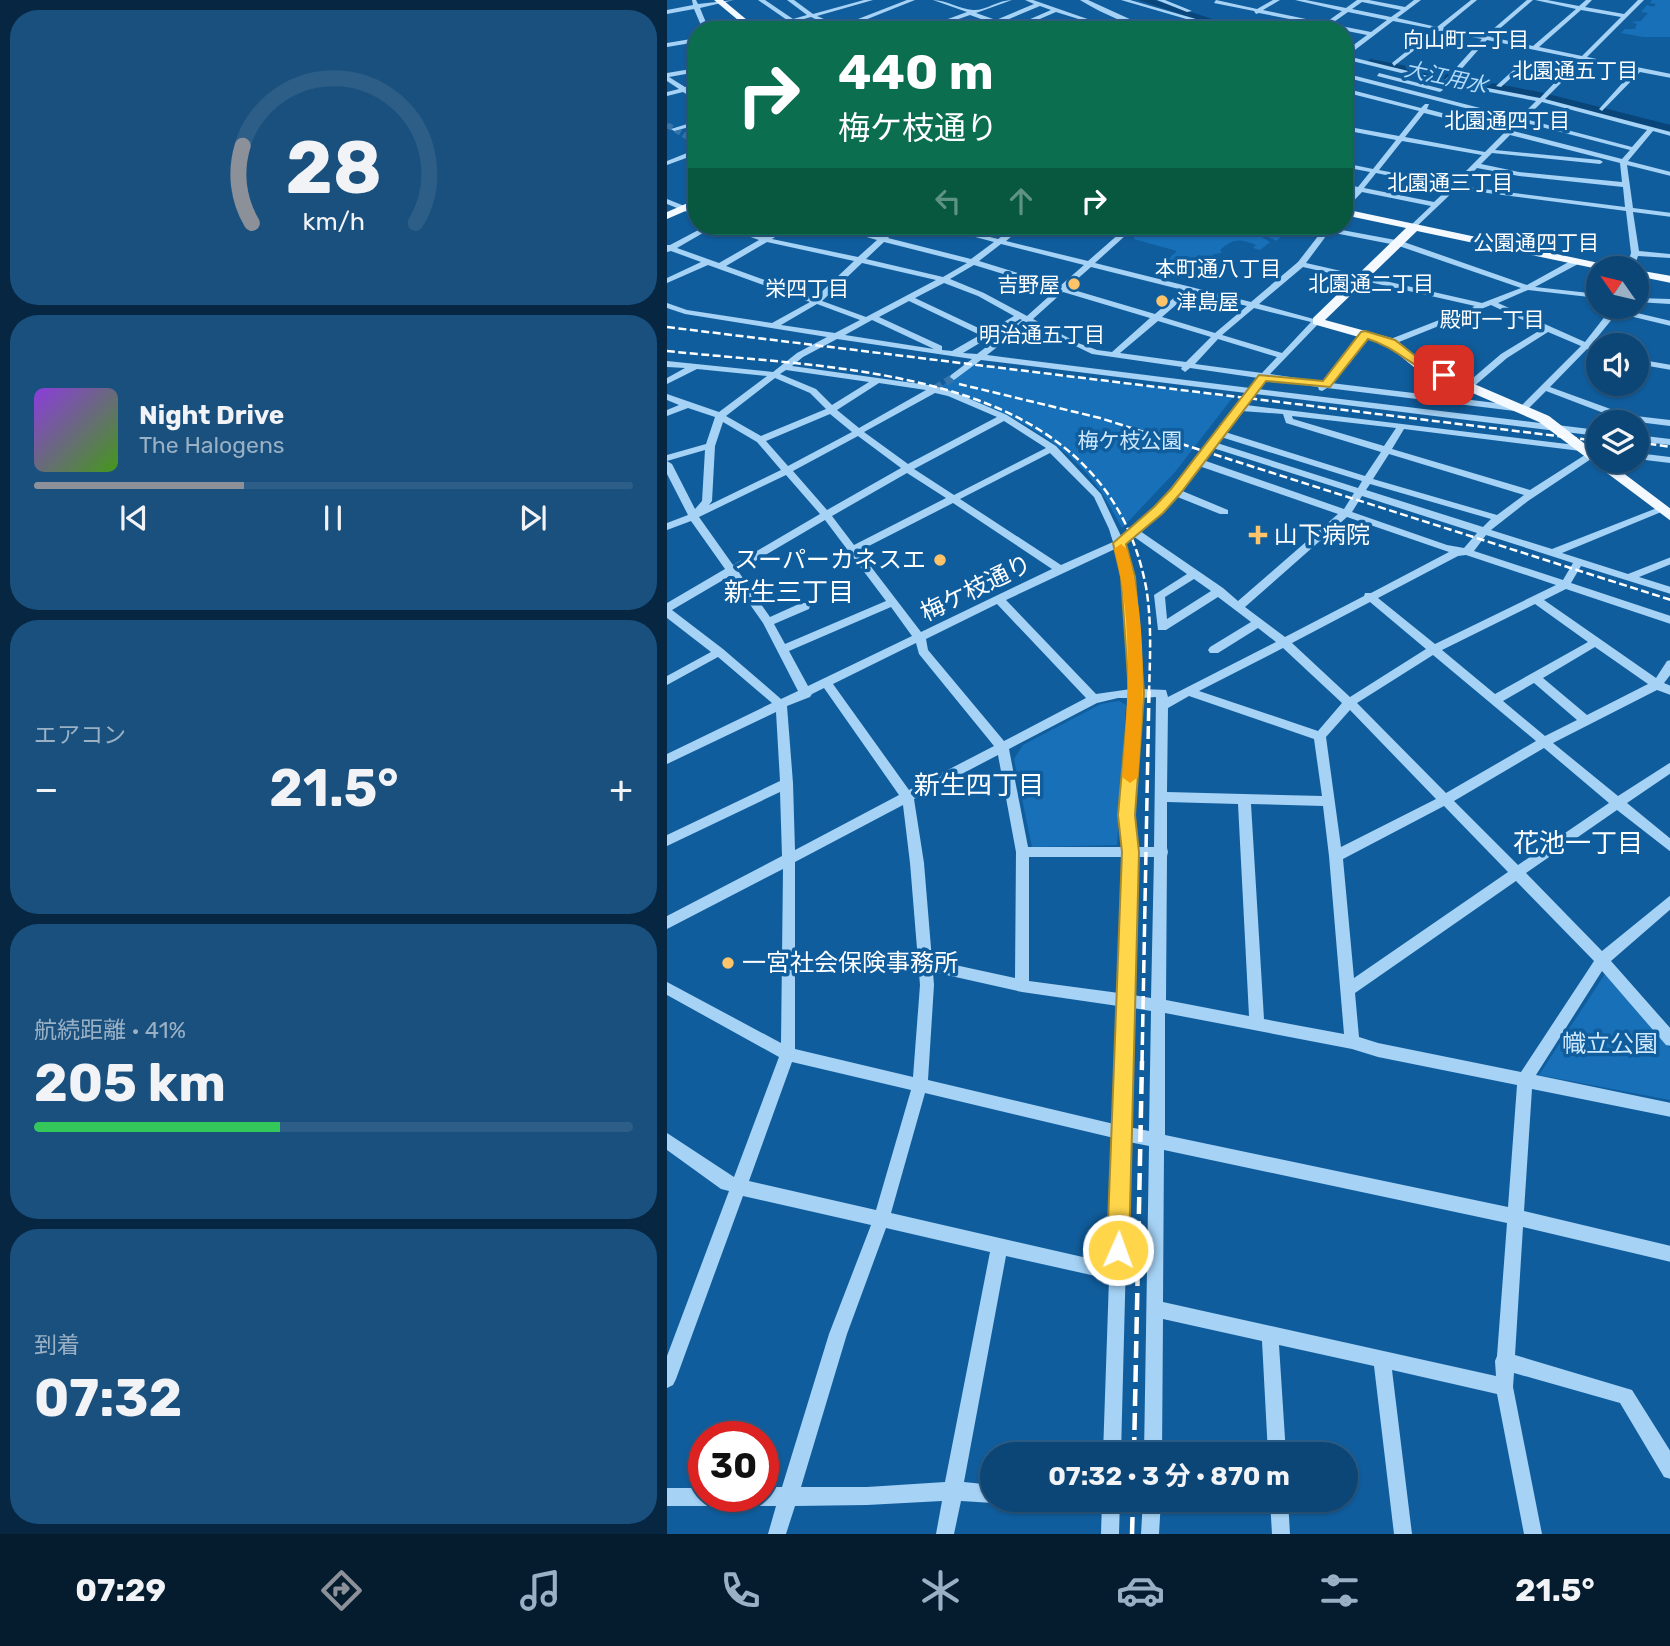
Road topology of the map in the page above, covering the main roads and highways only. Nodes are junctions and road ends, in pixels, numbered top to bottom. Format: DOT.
graph roads {
  1 [pos="719,1"];
  2 [pos="745,21"];
  3 [pos="1353,212"];
  4 [pos="1414,227"];
  5 [pos="1586,263"];
  6 [pos="1649,276"];
  7 [pos="1670,281"];
  8 [pos="1586,448"];
  9 [pos="1617,473"];
  10 [pos="1666,513"];
  1 -- 2 [label="main road"];
  3 -- 4 [label="main road"];
  4 -- 5 [label="main road"];
  4 -- 8 [label="main road"];
  6 -- 7 [label="main road"];
  9 -- 10 [label="main road"];
}
